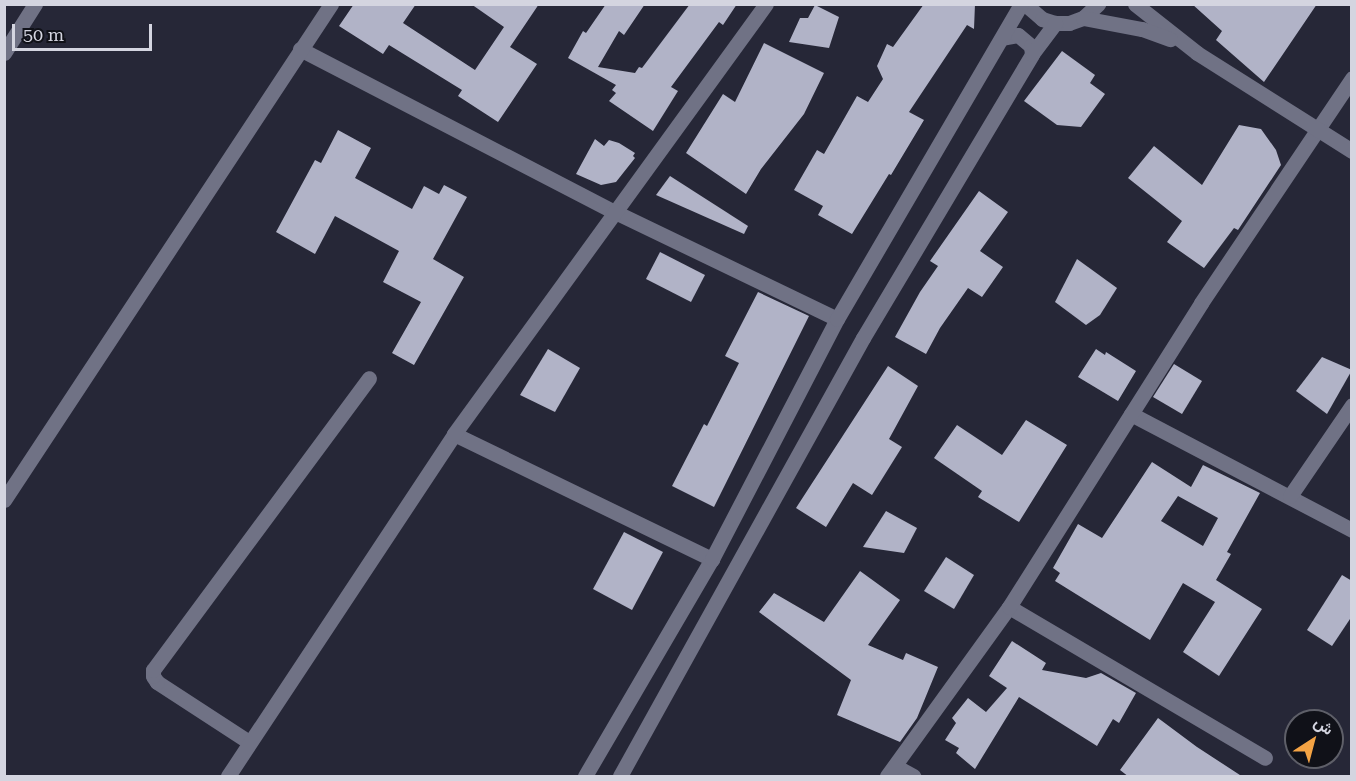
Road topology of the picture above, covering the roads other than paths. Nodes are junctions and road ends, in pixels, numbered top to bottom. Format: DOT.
graph roads {
  1 [pos="35,4"];
  2 [pos="331,4"];
  3 [pos="766,4"];
  4 [pos="1021,4"];
  5 [pos="1025,4"];
  6 [pos="1098,4"];
  7 [pos="1135,4"];
  8 [pos="1083,18"];
  9 [pos="1055,23"];
  10 [pos="1002,38"];
  11 [pos="300,49"];
  12 [pos="4,53"];
  13 [pos="1197,53"];
  14 [pos="1032,54"];
  15 [pos="1352,78"];
  16 [pos="1316,130"];
  17 [pos="1352,151"];
  18 [pos="615,212"];
  19 [pos="837,319"];
  20 [pos="369,378"];
  21 [pos="1352,405"];
  22 [pos="1131,414"];
  23 [pos="454,434"];
  24 [pos="1290,496"];
  25 [pos="4,500"];
  26 [pos="1352,530"];
  27 [pos="712,559"];
  28 [pos="1009,607"];
  29 [pos="249,742"];
  30 [pos="1265,758"];
  31 [pos="891,771"];
  32 [pos="228,777"];
  33 [pos="585,777"];
  34 [pos="620,777"];
  35 [pos="912,777"];
  1 -- 12 [label="street"];
  2 -- 11 [label="street"];
  3 -- 18 [label="street"];
  4 -- 10 [label="street"];
  5 -- 9 [label="street"];
  6 -- 8 [label="street"];
  7 -- 13 [label="street"];
  8 -- 9 [label="street"];
  8 -- 13 [label="street"];
  9 -- 14 [label="street"];
  10 -- 14 [label="street"];
  10 -- 19 [label="street"];
  11 -- 18 [label="street"];
  11 -- 25 [label="street"];
  13 -- 16 [label="street"];
  14 -- 34 [label="street"];
  15 -- 16 [label="street"];
  16 -- 17 [label="street"];
  16 -- 22 [label="street"];
  18 -- 19 [label="street"];
  18 -- 23 [label="street"];
  19 -- 27 [label="street"];
  20 -- 29 [label="street"];
  21 -- 24 [label="street"];
  22 -- 24 [label="street"];
  22 -- 28 [label="street"];
  23 -- 27 [label="street"];
  23 -- 29 [label="street"];
  24 -- 26 [label="street"];
  27 -- 33 [label="street"];
  28 -- 30 [label="street"];
  28 -- 31 [label="street"];
  29 -- 32 [label="street"];
  31 -- 35 [label="street"];
}
